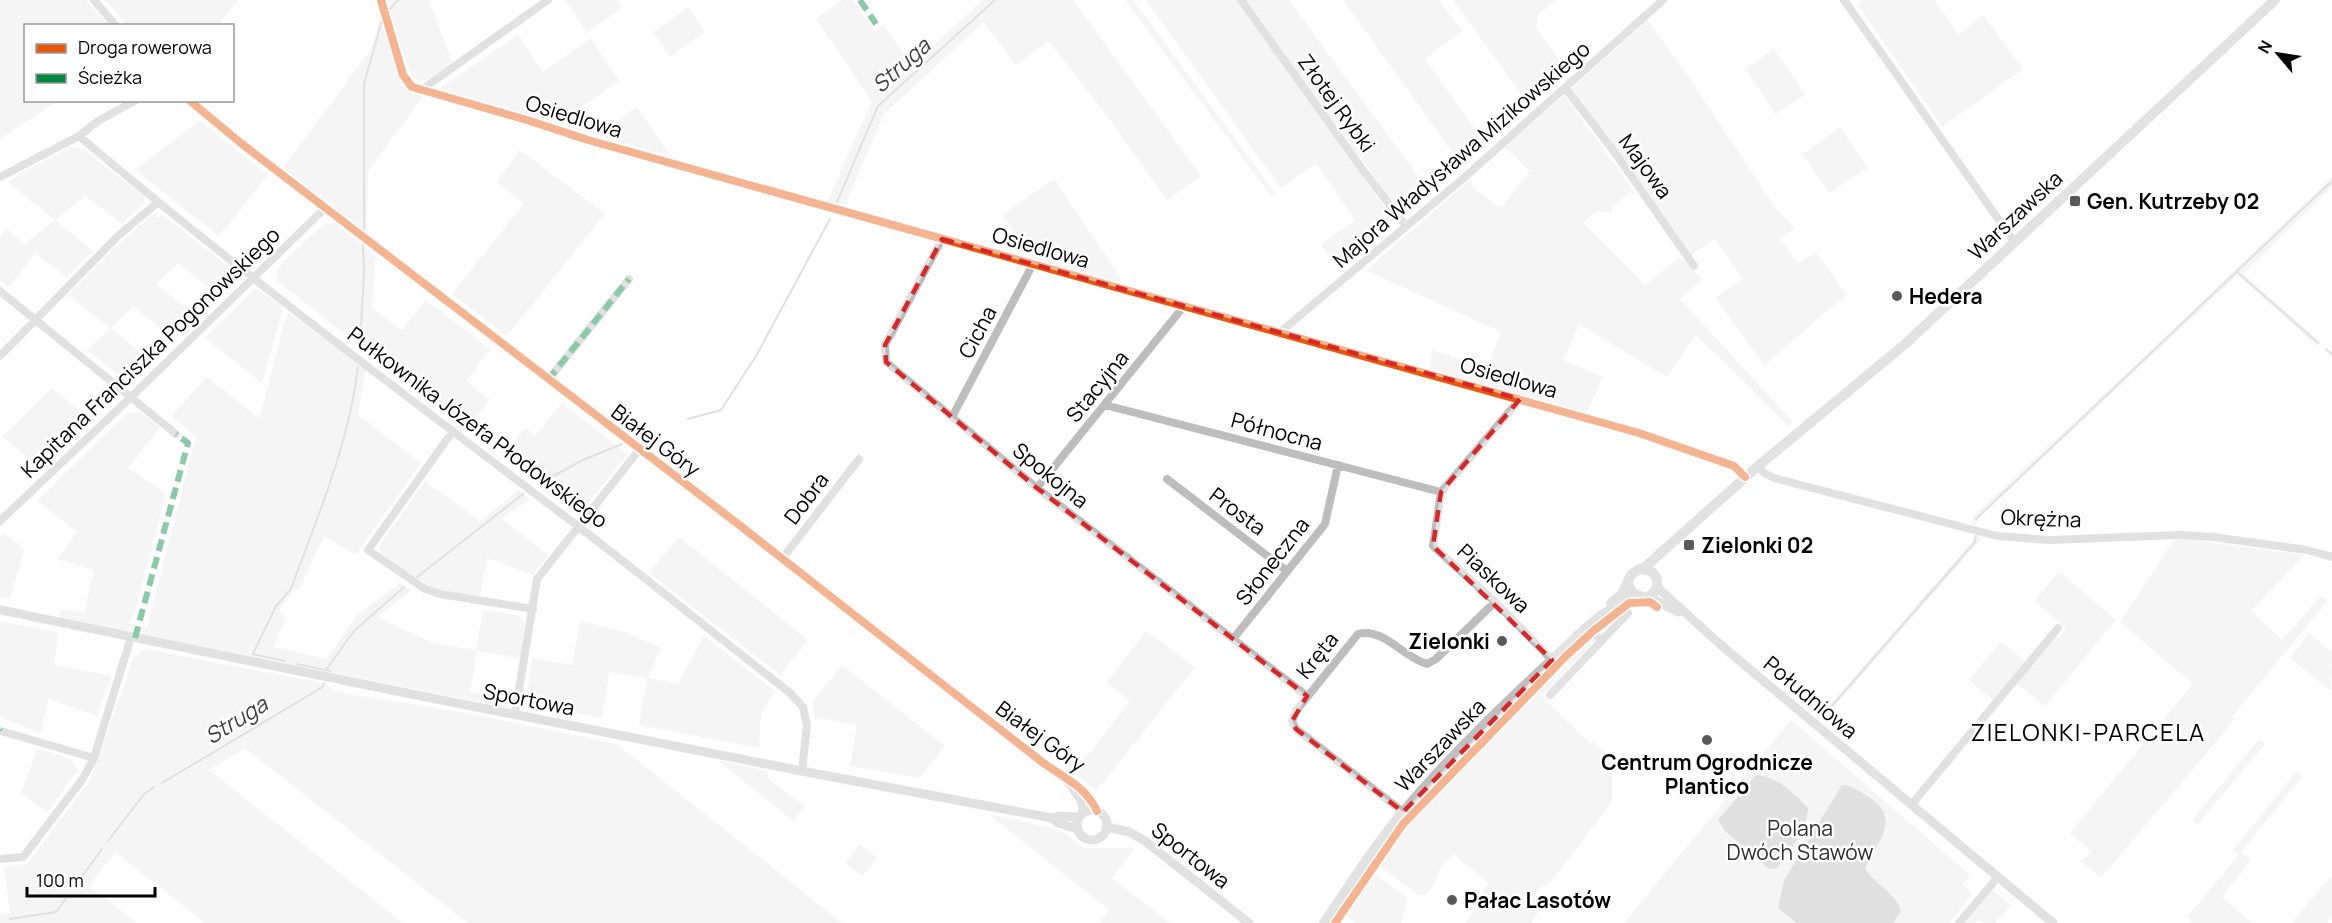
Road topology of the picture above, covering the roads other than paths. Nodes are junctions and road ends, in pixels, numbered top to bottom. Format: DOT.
graph roads {
  1 [pos="94,0"];
  2 [pos="381,0"];
  3 [pos="548,0"];
  4 [pos="1240,0"];
  5 [pos="1663,0"];
  6 [pos="1844,0"];
  7 [pos="2275,0"];
  8 [pos="114,24"];
  9 [pos="1566,89"];
  10 [pos="421,90"];
  11 [pos="132,102"];
  12 [pos="192,102"];
  13 [pos="79,136"];
  14 [pos="0,177"];
  15 [pos="157,202"];
  16 [pos="325,208"];
  17 [pos="1406,226"];
  18 [pos="942,238"];
  19 [pos="2015,243"];
  20 [pos="1033,264"];
  21 [pos="1694,266"];
  22 [pos="254,279"];
  23 [pos="629,279"];
  24 [pos="0,291"];
  25 [pos="1184,306"];
  26 [pos="35,319"];
  27 [pos="1280,333"];
  28 [pos="0,356"];
  29 [pos="548,380"];
  30 [pos="131,397"];
  31 [pos="1520,399"];
  32 [pos="1105,405"];
  33 [pos="952,417"];
  34 [pos="453,431"];
  35 [pos="176,434"];
  36 [pos="639,450"];
  37 [pos="859,459"];
  38 [pos="1338,465"];
  39 [pos="1758,466"];
  40 [pos="1745,477"];
  41 [pos="1167,479"];
  42 [pos="1037,488"];
  43 [pos="1441,492"];
  44 [pos="0,521"];
  45 [pos="578,526"];
  46 [pos="1668,548"];
  47 [pos="2332,557"];
  48 [pos="782,559"];
  49 [pos="1644,568"];
  50 [pos="1287,571"];
  51 [pos="1657,582"];
  52 [pos="1628,584"];
  53 [pos="1635,596"];
  54 [pos="1649,597"];
  55 [pos="1495,602"];
  56 [pos="533,609"];
  57 [pos="0,610"];
  58 [pos="1604,613"];
  59 [pos="1628,613"];
  60 [pos="1689,616"];
  61 [pos="1587,627"];
  62 [pos="2058,628"];
  63 [pos="131,637"];
  64 [pos="1233,639"];
  65 [pos="1602,641"];
  66 [pos="1552,660"];
  67 [pos="1550,695"];
  68 [pos="1307,696"];
  69 [pos="515,714"];
  70 [pos="1,731"];
  71 [pos="94,758"];
  72 [pos="802,771"];
  73 [pos="1067,781"];
  74 [pos="1911,805"];
  75 [pos="1097,811"];
  76 [pos="1403,812"];
  77 [pos="1081,816"];
  78 [pos="1052,818"];
  79 [pos="1106,827"];
  80 [pos="1078,829"];
  81 [pos="0,860"];
  82 [pos="1998,878"];
  83 [pos="1249,923"];
  84 [pos="1324,923"];
  85 [pos="1959,923"];
  86 [pos="2053,923"];
  1 -- 8 [label="street"];
  2 -- 10 [label="street"];
  3 -- 10 [label="street"];
  4 -- 17 [label="street, Złotej Rybki"];
  5 -- 9 [label="street, Majora Władysława Mizikowskiego"];
  6 -- 19 [label="street"];
  7 -- 19 [label="main road, Warszawska"];
  9 -- 17 [label="street, Majora Władysława Mizikowskiego"];
  9 -- 21 [label="street, Majowa"];
  10 -- 18 [label="street, Osiedlowa"];
  11 -- 13 [label="street"];
  12 -- 16 [label="street, Białej Góry"];
  13 -- 14 [label="street"];
  13 -- 15 [label="street, Pułkownika Józefa Płodowskiego"];
  15 -- 22 [label="street, Pułkownika Józefa Płodowskiego"];
  15 -- 26 [label="street"];
  16 -- 22 [label="street, Kapitana Franciszka Pogonowskiego"];
  16 -- 29 [label="street, Białej Góry"];
  17 -- 27 [label="street, Majora Władysława Mizikowskiego"];
  18 -- 20 [label="street, Osiedlowa"];
  18 -- 33 [label="street, Spokojna"];
  19 -- 39 [label="main road, Warszawska"];
  20 -- 25 [label="street, Osiedlowa"];
  20 -- 33 [label="street, Cicha"];
  22 -- 30 [label="street, Kapitana Franciszka Pogonowskiego"];
  22 -- 34 [label="street, Pułkownika Józefa Płodowskiego"];
  23 -- 29 [label="street"];
  24 -- 26 [label="street"];
  25 -- 27 [label="street, Osiedlowa"];
  25 -- 32 [label="street, Stacyjna"];
  26 -- 28 [label="street"];
  26 -- 30 [label="street"];
  27 -- 31 [label="street, Osiedlowa"];
  29 -- 36 [label="street, Białej Góry"];
  30 -- 35 [label="street"];
  30 -- 44 [label="street, Kapitana Franciszka Pogonowskiego"];
  31 -- 40 [label="street, Osiedlowa"];
  31 -- 43 [label="street"];
  32 -- 38 [label="street, Północna"];
  32 -- 42 [label="street, Stacyjna"];
  33 -- 42 [label="street, Spokojna"];
  34 -- 45 [label="street, Pułkownika Józefa Płodowskiego"];
  34 -- 56 [label="street"];
  36 -- 45 [label="street"];
  36 -- 48 [label="street, Białej Góry"];
  37 -- 48 [label="street, Dobra"];
  38 -- 43 [label="street, Północna"];
  38 -- 50 [label="street, Słoneczna"];
  39 -- 40 [label="main road, Warszawska"];
  39 -- 47 [label="street, Okrężna"];
  40 -- 46 [label="main road, Warszawska"];
  41 -- 50 [label="street, Prosta"];
  42 -- 64 [label="street, Spokojna"];
  43 -- 55 [label="street, Piaskowa"];
  45 -- 56 [label="street"];
  45 -- 72 [label="street, Pułkownika Józefa Płodowskiego"];
  46 -- 49 [label="main road, Warszawska"];
  46 -- 51 [label="main road, Warszawska"];
  48 -- 73 [label="street, Białej Góry"];
  49 -- 51 [label="main road"];
  49 -- 52 [label="main road"];
  50 -- 64 [label="street, Słoneczna"];
  51 -- 54 [label="main road"];
  51 -- 60 [label="street, Południowa"];
  52 -- 53 [label="main road"];
  52 -- 58 [label="main road, Warszawska"];
  53 -- 54 [label="main road"];
  53 -- 58 [label="main road, Warszawska"];
  54 -- 60 [label="street, Południowa"];
  55 -- 66 [label="street, Piaskowa"];
  55 -- 68 [label="street, Kręta"];
  56 -- 69 [label="street"];
  57 -- 63 [label="street, Sportowa"];
  58 -- 61 [label="main road, Warszawska"];
  59 -- 65 [label="street"];
  60 -- 74 [label="street, Południowa"];
  61 -- 65 [label="street"];
  61 -- 66 [label="main road, Warszawska"];
  62 -- 74 [label="street"];
  63 -- 69 [label="street, Sportowa"];
  63 -- 71 [label="street"];
  64 -- 68 [label="street, Spokojna"];
  65 -- 67 [label="street"];
  66 -- 76 [label="main road, Warszawska"];
  68 -- 76 [label="street, Kręta"];
  69 -- 72 [label="street, Sportowa"];
  70 -- 71 [label="street"];
  71 -- 81 [label="street"];
  72 -- 78 [label="street, Sportowa"];
  73 -- 75 [label="street, Białej Góry"];
  73 -- 77 [label="street, Białej Góry"];
  74 -- 82 [label="street, Południowa"];
  75 -- 77 [label="street"];
  75 -- 79 [label="street"];
  76 -- 84 [label="main road, Warszawska"];
  77 -- 78 [label="street, Sportowa"];
  77 -- 80 [label="street"];
  78 -- 80 [label="street, Sportowa"];
  79 -- 80 [label="street"];
  79 -- 83 [label="street, Sportowa"];
  82 -- 85 [label="street"];
  82 -- 86 [label="street, Południowa"];
}
